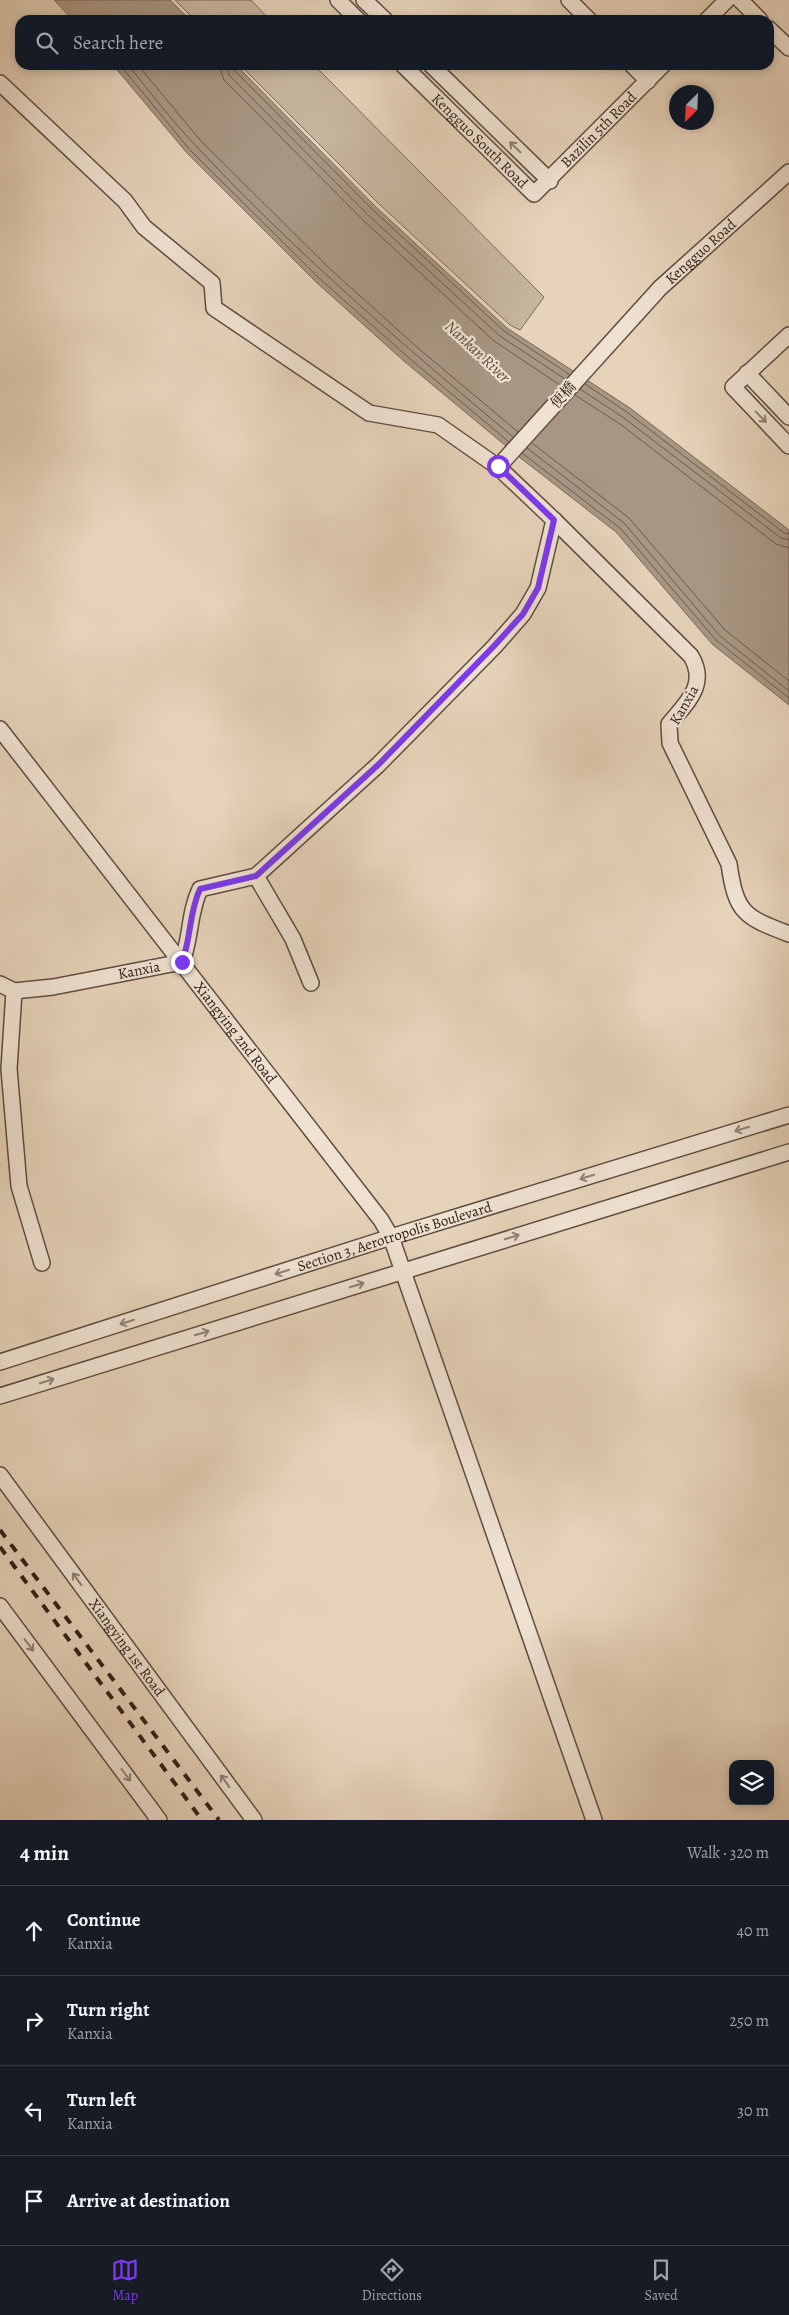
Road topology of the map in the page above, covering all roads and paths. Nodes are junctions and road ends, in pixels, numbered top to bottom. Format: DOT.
graph roads {
  1 [pos="338,0"];
  2 [pos="364,0"];
  3 [pos="569,0"];
  4 [pos="727,0"];
  5 [pos="740,0"];
  6 [pos="353,15"];
  7 [pos="380,15"];
  8 [pos="584,15"];
  9 [pos="712,15"];
  10 [pos="755,15"];
  11 [pos="774,33"];
  12 [pos="789,48"];
  13 [pos="409,70"];
  14 [pos="436,70"];
  15 [pos="637,70"];
  16 [pos="659,70"];
  17 [pos="648,81"];
  18 [pos="0,83"];
  19 [pos="789,172"];
  20 [pos="550,181"];
  21 [pos="534,194"];
  22 [pos="618,334"];
  23 [pos="789,335"];
  24 [pos="747,373"];
  25 [pos="789,417"];
  26 [pos="789,446"];
  27 [pos="503,461"];
  28 [pos="554,520"];
  29 [pos="0,729"];
  30 [pos="256,876"];
  31 [pos="789,934"];
  32 [pos="182,962"];
  33 [pos="311,983"];
  34 [pos="0,984"];
  35 [pos="14,991"];
  36 [pos="11,1031"];
  37 [pos="0,1049"];
  38 [pos="789,1115"];
  39 [pos="789,1152"];
  40 [pos="391,1237"];
  41 [pos="42,1262"];
  42 [pos="404,1271"];
  43 [pos="0,1362"];
  44 [pos="0,1396"];
  45 [pos="0,1475"];
  46 [pos="0,1606"];
  47 [pos="159,1820"];
  48 [pos="254,1820"];
  49 [pos="594,1820"];
  1 -- 6 [label="street"];
  2 -- 7 [label="street"];
  3 -- 8 [label="street"];
  4 -- 9 [label="street"];
  5 -- 10 [label="street"];
  11 -- 12 [label="street"];
  13 -- 21 [label="street, Kengguo South Road"];
  20 -- 14 [label="street, Kengguo South Road, one-way"];
  15 -- 17 [label="street"];
  16 -- 17 [label="street, Bazilin 5th Road"];
  17 -- 20 [label="street, Bazilin 5th Road"];
  18 -- 27 [label="street, Kanxia"];
  19 -- 22 [label="street, Kengguo Road"];
  20 -- 21 [label="street, Bazilin 5th Road"];
  22 -- 27 [label="street, 便橋"];
  23 -- 24 [label="street"];
  24 -- 25 [label="street"];
  24 -- 26 [label="street, one-way"];
  27 -- 28 [label="street, Kanxia"];
  28 -- 30 [label="street"];
  28 -- 31 [label="street, Kanxia"];
  29 -- 32 [label="street, Xiangying 2nd Road"];
  30 -- 32 [label="street"];
  30 -- 33 [label="street"];
  32 -- 35 [label="street, Kanxia"];
  32 -- 40 [label="street, Xiangying 2nd Road"];
  34 -- 35 [label="street"];
  35 -- 36 [label="street"];
  36 -- 37 [label="street"];
  36 -- 41 [label="street"];
  38 -- 40 [label="street, Section 3, Aerotropolis Boulevard, one-way"];
  42 -- 39 [label="street, one-way"];
  40 -- 42 [label="street, Xiangying 2nd Road"];
  40 -- 43 [label="street, Section 3, Aerotropolis Boulevard, one-way"];
  44 -- 42 [label="street, one-way"];
  42 -- 49 [label="street, Xiangying 2nd Road"];
  48 -- 45 [label="street, Xiangying 1st Road, one-way"];
  46 -- 47 [label="street, one-way"];
}
